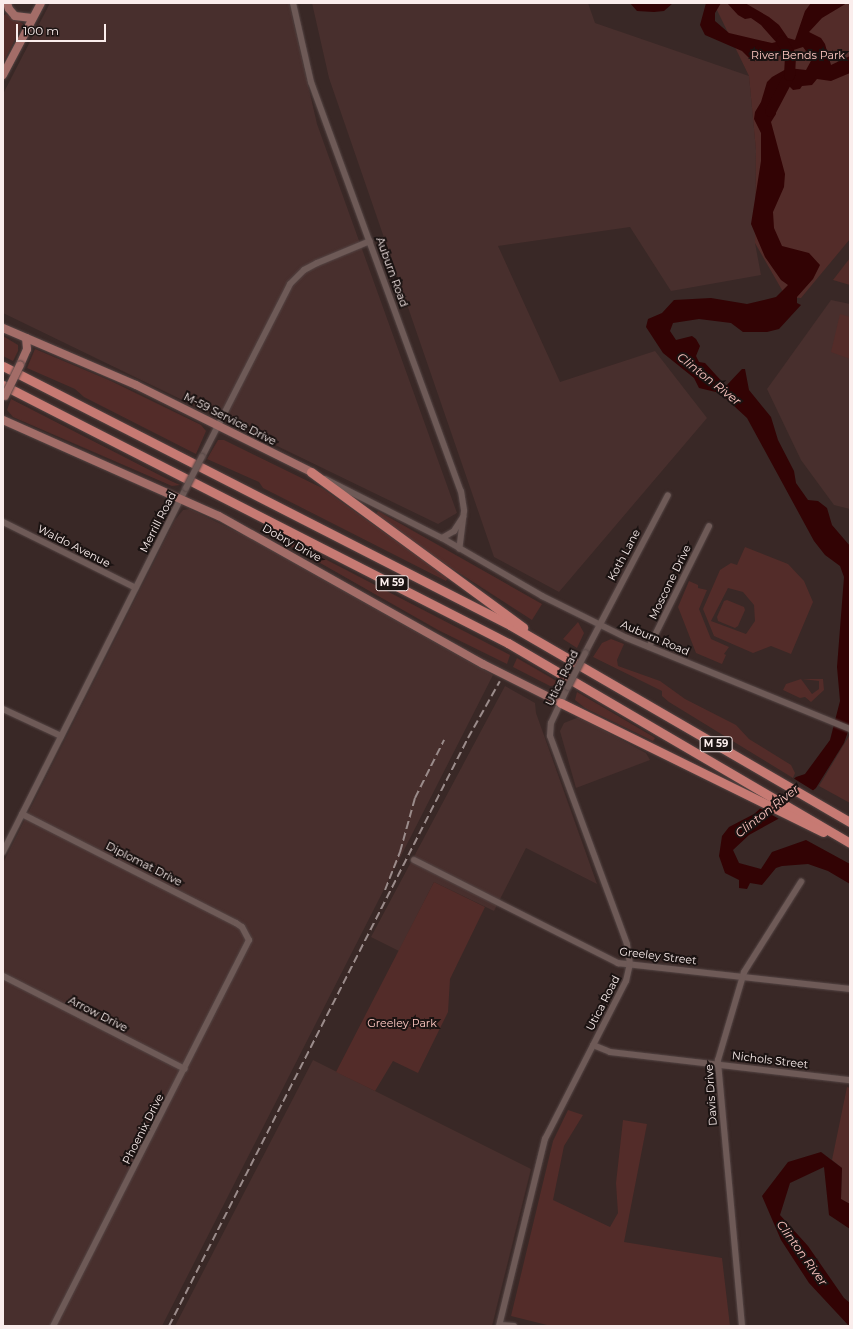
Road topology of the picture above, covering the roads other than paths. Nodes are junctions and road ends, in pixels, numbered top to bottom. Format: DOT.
graph roads {
  1 [pos="41,3"];
  2 [pos="293,3"];
  3 [pos="5,4"];
  4 [pos="32,18"];
  5 [pos="3,75"];
  6 [pos="370,241"];
  7 [pos="3,328"];
  8 [pos="26,338"];
  9 [pos="3,366"];
  10 [pos="3,385"];
  11 [pos="4,398"];
  12 [pos="3,420"];
  13 [pos="218,425"];
  14 [pos="311,472"];
  15 [pos="668,495"];
  16 [pos="181,498"];
  17 [pos="464,516"];
  18 [pos="3,522"];
  19 [pos="708,526"];
  20 [pos="442,538"];
  21 [pos="459,549"];
  22 [pos="136,588"];
  23 [pos="600,625"];
  24 [pos="539,640"];
  25 [pos="649,647"];
  26 [pos="560,703"];
  27 [pos="3,709"];
  28 [pos="850,730"];
  29 [pos="61,736"];
  30 [pos="789,811"];
  31 [pos="22,814"];
  32 [pos="850,822"];
  33 [pos="850,844"];
  34 [pos="3,852"];
  35 [pos="414,860"];
  36 [pos="801,882"];
  37 [pos="249,940"];
  38 [pos="630,964"];
  39 [pos="3,976"];
  40 [pos="742,976"];
  41 [pos="850,989"];
  42 [pos="593,1046"];
  43 [pos="718,1064"];
  44 [pos="184,1069"];
  45 [pos="850,1080"];
  46 [pos="500,1325"];
  47 [pos="53,1326"];
  48 [pos="514,1326"];
  49 [pos="742,1326"];
  1 -- 4 [label="main road"];
  2 -- 6 [label="street, Auburn Road"];
  3 -- 4 [label="main road"];
  4 -- 5 [label="main road"];
  6 -- 13 [label="street, Merrill Road"];
  6 -- 17 [label="street, Auburn Road"];
  7 -- 8 [label="main road, M-59 Service Drive"];
  8 -- 11 [label="main road, bridge"];
  8 -- 13 [label="main road, M-59 Service Drive"];
  9 -- 24 [label="highway, M 59"];
  10 -- 30 [label="highway, M 59"];
  12 -- 16 [label="main road, Dobry Drive"];
  13 -- 14 [label="main road, M-59 Service Drive"];
  13 -- 16 [label="street, Merrill Road, bridge"];
  14 -- 20 [label="street, M-59 Service Drive"];
  14 -- 24 [label="highway"];
  15 -- 23 [label="street, Koth Lane"];
  16 -- 22 [label="street, Merrill Road"];
  16 -- 26 [label="main road, Dobry Drive"];
  17 -- 20 [label="street"];
  17 -- 21 [label="street, Auburn Road"];
  18 -- 22 [label="street, Waldo Avenue"];
  19 -- 25 [label="street, Moscone Drive"];
  20 -- 21 [label="street, Auburn Road"];
  21 -- 23 [label="street, Auburn Road"];
  22 -- 29 [label="street, Merrill Road"];
  23 -- 25 [label="street, Auburn Road"];
  23 -- 26 [label="street, Utica Road, bridge"];
  24 -- 32 [label="highway, M 59"];
  25 -- 28 [label="street, Auburn Road"];
  26 -- 30 [label="highway"];
  26 -- 38 [label="street, Utica Road"];
  27 -- 29 [label="street"];
  29 -- 31 [label="street, Merrill Road"];
  30 -- 33 [label="highway"];
  31 -- 34 [label="street, Merrill Road"];
  31 -- 37 [label="street, Diplomat Drive"];
  35 -- 38 [label="street, Greeley Street"];
  36 -- 40 [label="street, Davis Drive"];
  37 -- 44 [label="street, Phoenix Drive"];
  38 -- 40 [label="street, Greeley Street"];
  38 -- 42 [label="street, Utica Road"];
  39 -- 44 [label="street, Arrow Drive"];
  40 -- 41 [label="street, Greeley Street"];
  40 -- 43 [label="street, Davis Drive"];
  42 -- 43 [label="street, Nichols Street"];
  42 -- 46 [label="street, Utica Road"];
  43 -- 45 [label="street, Nichols Street"];
  43 -- 49 [label="street, Davis Drive"];
  44 -- 47 [label="street, Phoenix Drive"];
  46 -- 48 [label="street"];
}
